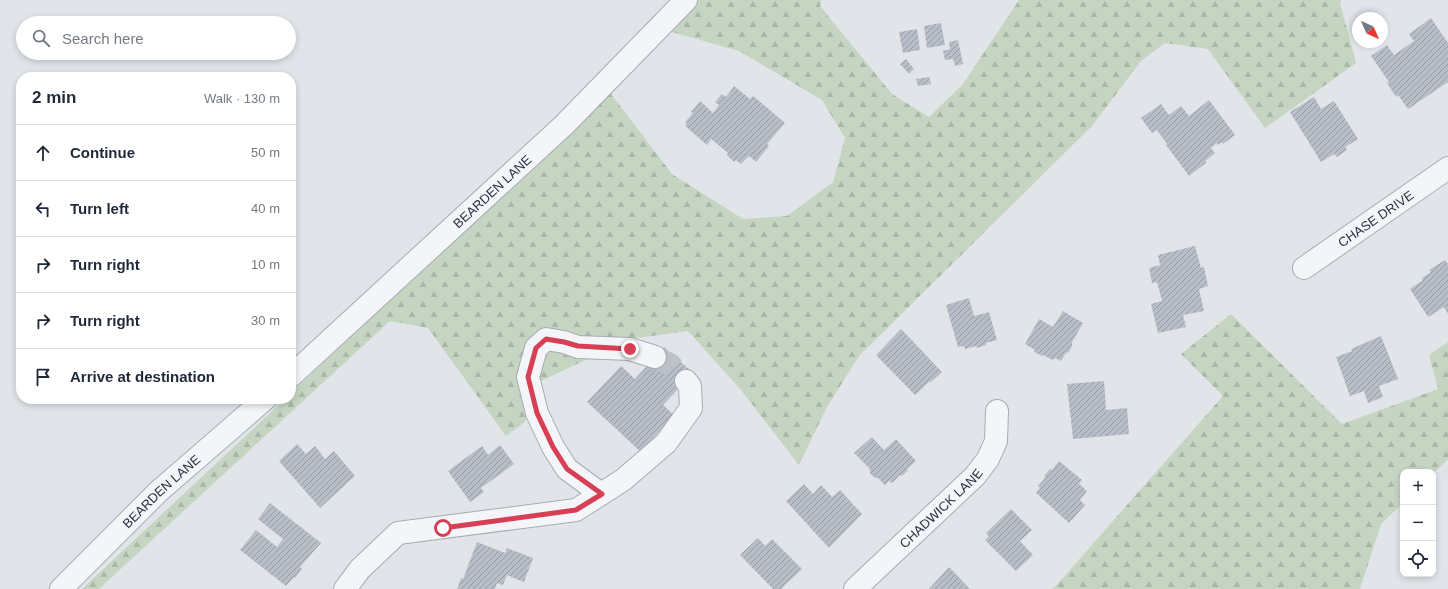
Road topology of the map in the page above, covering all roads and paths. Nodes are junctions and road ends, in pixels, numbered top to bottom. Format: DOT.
graph roads {
  1 [pos="686,0"];
  2 [pos="1448,168"];
  3 [pos="1304,268"];
  4 [pos="655,357"];
  5 [pos="296,371"];
  6 [pos="686,381"];
  7 [pos="259,404"];
  8 [pos="997,411"];
  9 [pos="602,494"];
  10 [pos="61,589"];
  11 [pos="344,589"];
  12 [pos="855,589"];
  1 -- 5 [label="street, BEARDEN LANE"];
  2 -- 3 [label="street, CHASE DRIVE"];
  4 -- 9 [label="street"];
  6 -- 9 [label="street"];
  7 -- 10 [label="street, BEARDEN LANE"];
  8 -- 12 [label="street, CHADWICK LANE"];
  9 -- 11 [label="street"];
}
